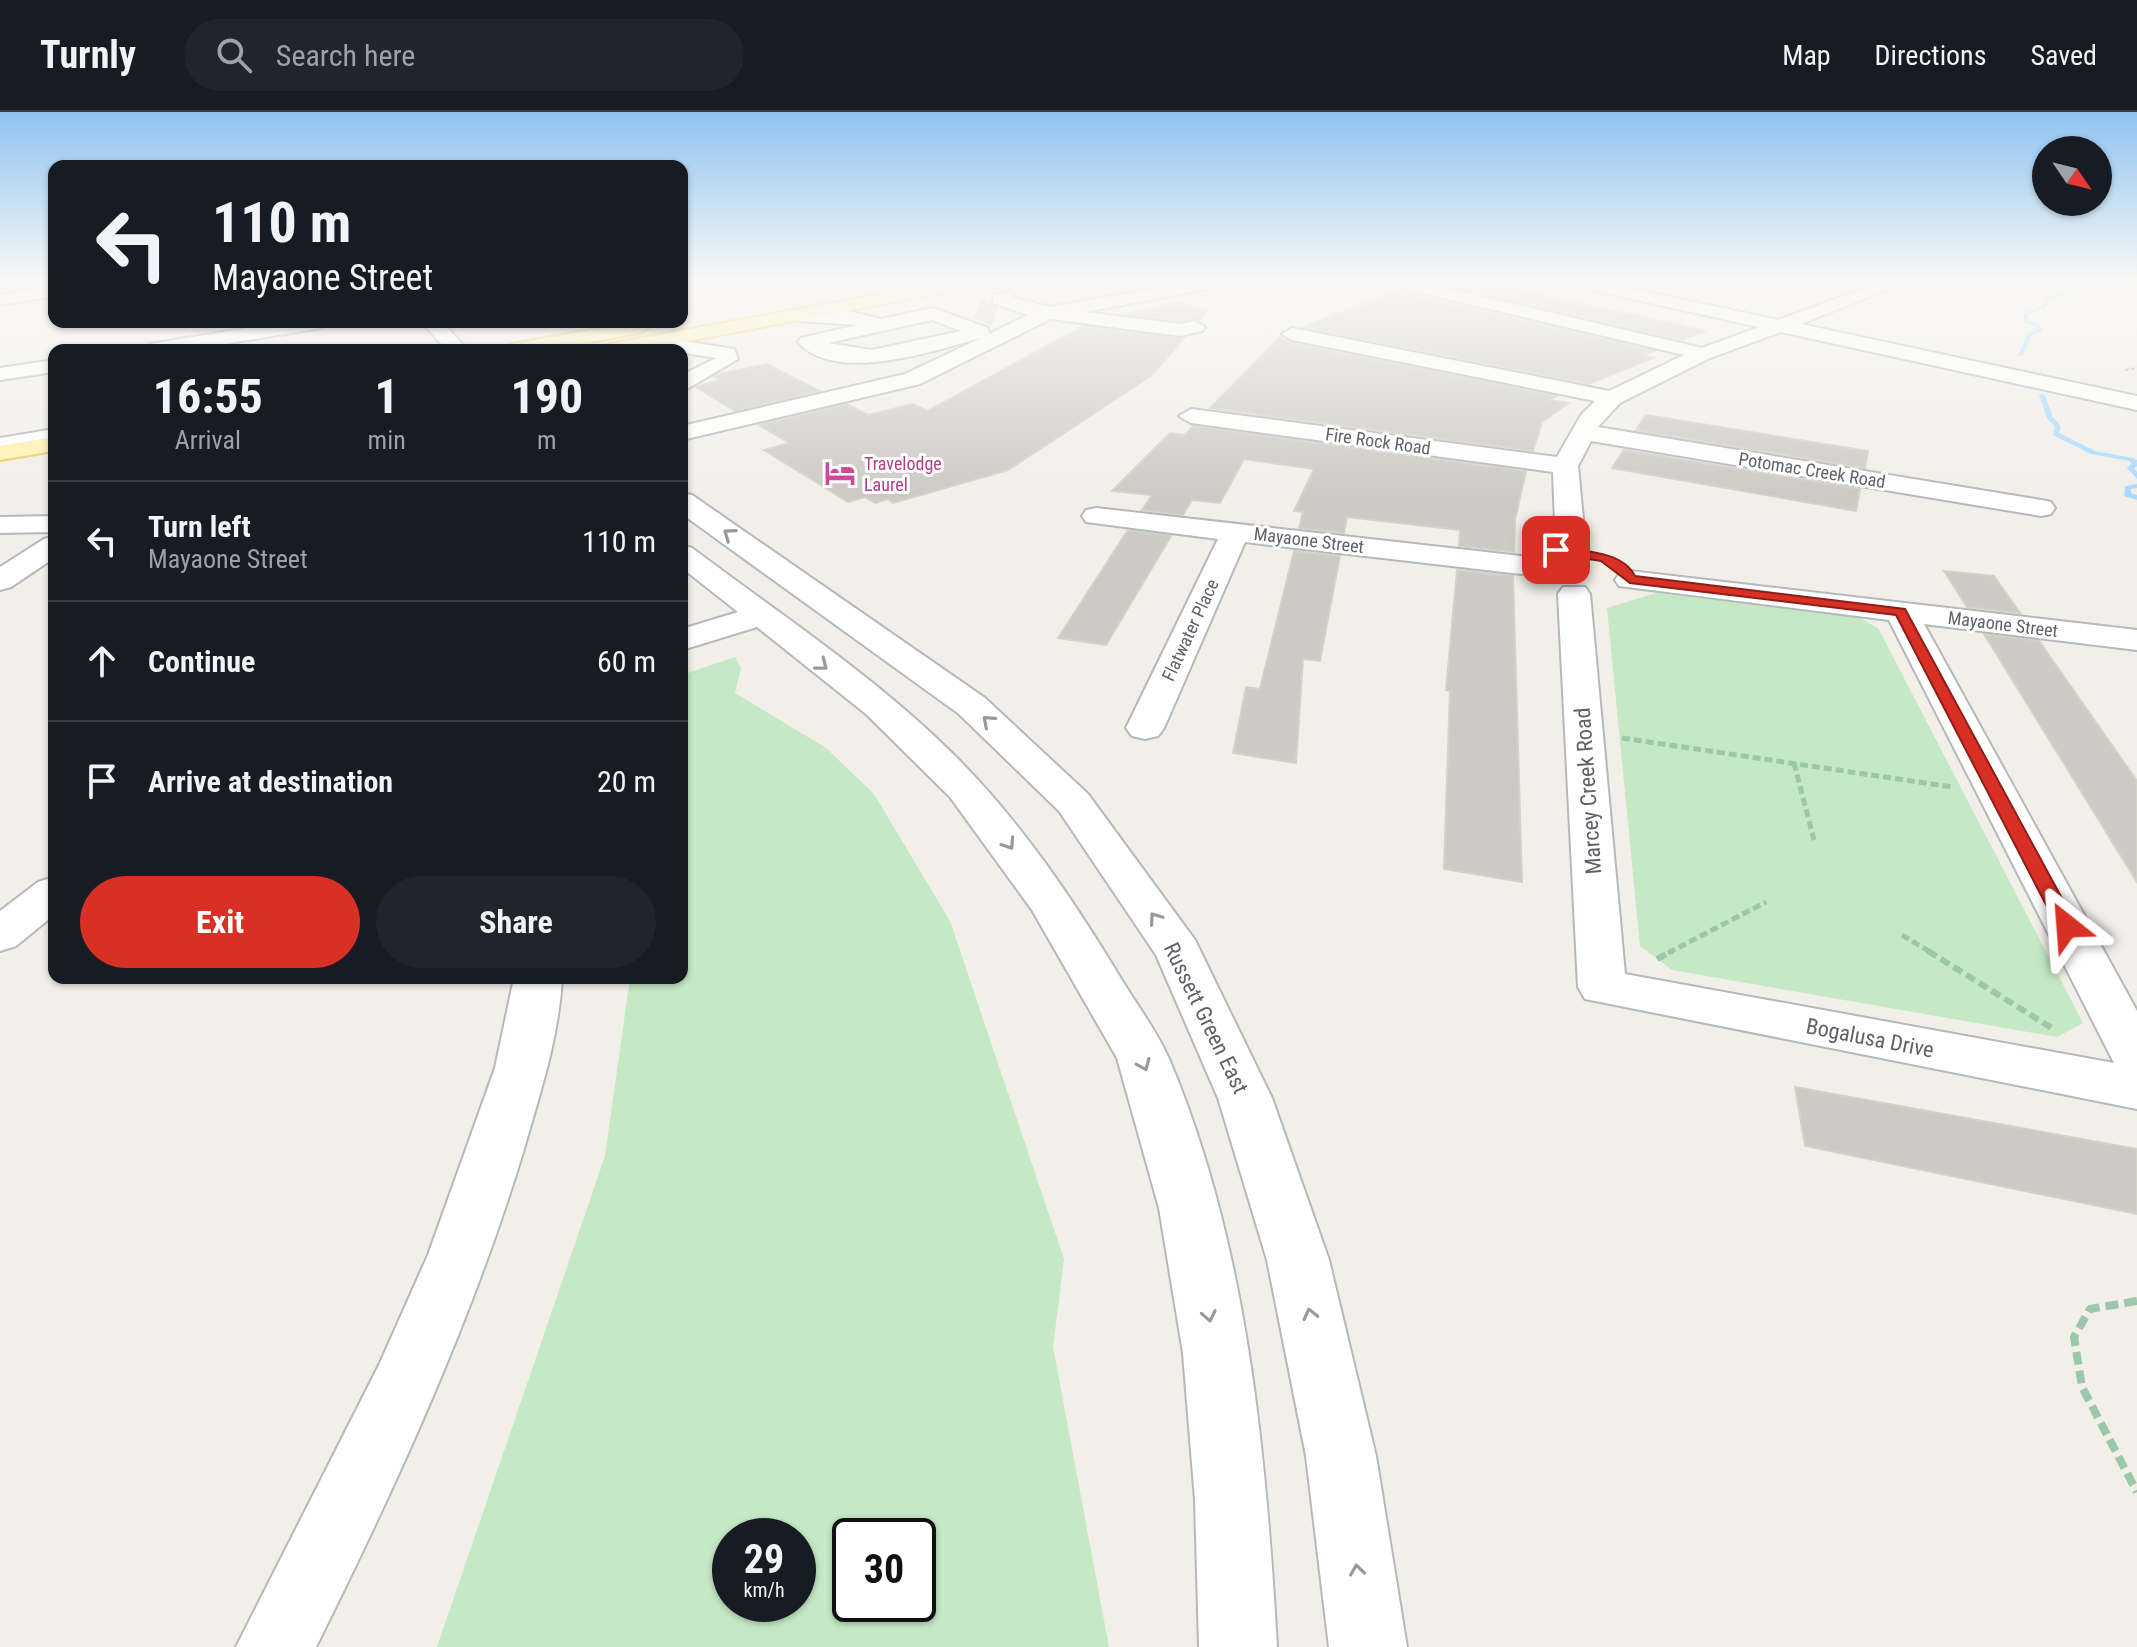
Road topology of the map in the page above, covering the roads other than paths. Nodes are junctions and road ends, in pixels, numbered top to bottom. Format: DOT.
graph roads {
  1 [pos="724,353"];
  2 [pos="831,353"];
  3 [pos="891,353"];
  4 [pos="977,353"];
  5 [pos="1385,353"];
  6 [pos="1697,353"];
  7 [pos="1707,353"];
  8 [pos="1930,353"];
  9 [pos="1703,354"];
  10 [pos="867,358"];
  11 [pos="48,367"];
  12 [pos="0,374"];
  13 [pos="688,378"];
  14 [pos="919,385"];
  15 [pos="2132,396"];
  16 [pos="1612,398"];
  17 [pos="1191,416"];
  18 [pos="48,423"];
  19 [pos="0,431"];
  20 [pos="688,432"];
  21 [pos="1582,432"];
  22 [pos="48,437"];
  23 [pos="0,445"];
  24 [pos="48,445"];
  25 [pos="0,453"];
  26 [pos="1565,466"];
  27 [pos="48,504"];
  28 [pos="688,505"];
  29 [pos="2041,508"];
  30 [pos="1096,516"];
  31 [pos="8,524"];
  32 [pos="48,524"];
  33 [pos="1235,532"];
  34 [pos="47,549"];
  35 [pos="0,554"];
  36 [pos="1591,555"];
  37 [pos="688,559"];
  38 [pos="1521,565"];
  39 [pos="0,581"];
  40 [pos="1603,591"];
  41 [pos="1901,612"];
  42 [pos="760,616"];
  43 [pos="688,638"];
  44 [pos="2137,640"];
  45 [pos="1145,728"];
  46 [pos="48,897"];
  47 [pos="0,935"];
  48 [pos="537,984"];
  49 [pos="1602,987"];
  50 [pos="2137,1058"];
  51 [pos="2137,1088"];
  52 [pos="275,1647"];
  53 [pos="1238,1647"];
  54 [pos="1368,1647"];
  1 -- 13 [label="street"];
  2 -- 10 [label="street"];
  3 -- 10 [label="street"];
  4 -- 14 [label="street"];
  5 -- 16 [label="street"];
  6 -- 9 [label="street"];
  7 -- 9 [label="street"];
  8 -- 15 [label="street"];
  9 -- 16 [label="street"];
  10 -- 14 [label="street"];
  11 -- 12 [label="street"];
  14 -- 20 [label="street"];
  16 -- 21 [label="street"];
  17 -- 26 [label="street, Fire Rock Road"];
  18 -- 19 [label="main road"];
  21 -- 26 [label="street"];
  21 -- 29 [label="street, Potomac Creek Road"];
  22 -- 23 [label="street"];
  24 -- 25 [label="main road"];
  26 -- 36 [label="street"];
  27 -- 31 [label="street"];
  54 -- 28 [label="street, Russett Green East, one-way"];
  30 -- 33 [label="street, Mayaone Street"];
  31 -- 32 [label="street"];
  33 -- 38 [label="street, Mayaone Street"];
  33 -- 45 [label="street, Flatwater Place"];
  34 -- 35 [label="street"];
  34 -- 39 [label="street"];
  36 -- 38 [label="street"];
  36 -- 40 [label="street"];
  37 -- 42 [label="street"];
  38 -- 40 [label="street, Mayaone Street"];
  40 -- 41 [label="street, Mayaone Street"];
  40 -- 49 [label="street, Marcey Creek Road"];
  41 -- 44 [label="street, Mayaone Street"];
  41 -- 50 [label="street"];
  42 -- 43 [label="street"];
  42 -- 53 [label="street, one-way"];
  46 -- 47 [label="street"];
  48 -- 52 [label="street"];
  49 -- 51 [label="street, Bogalusa Drive"];
}
